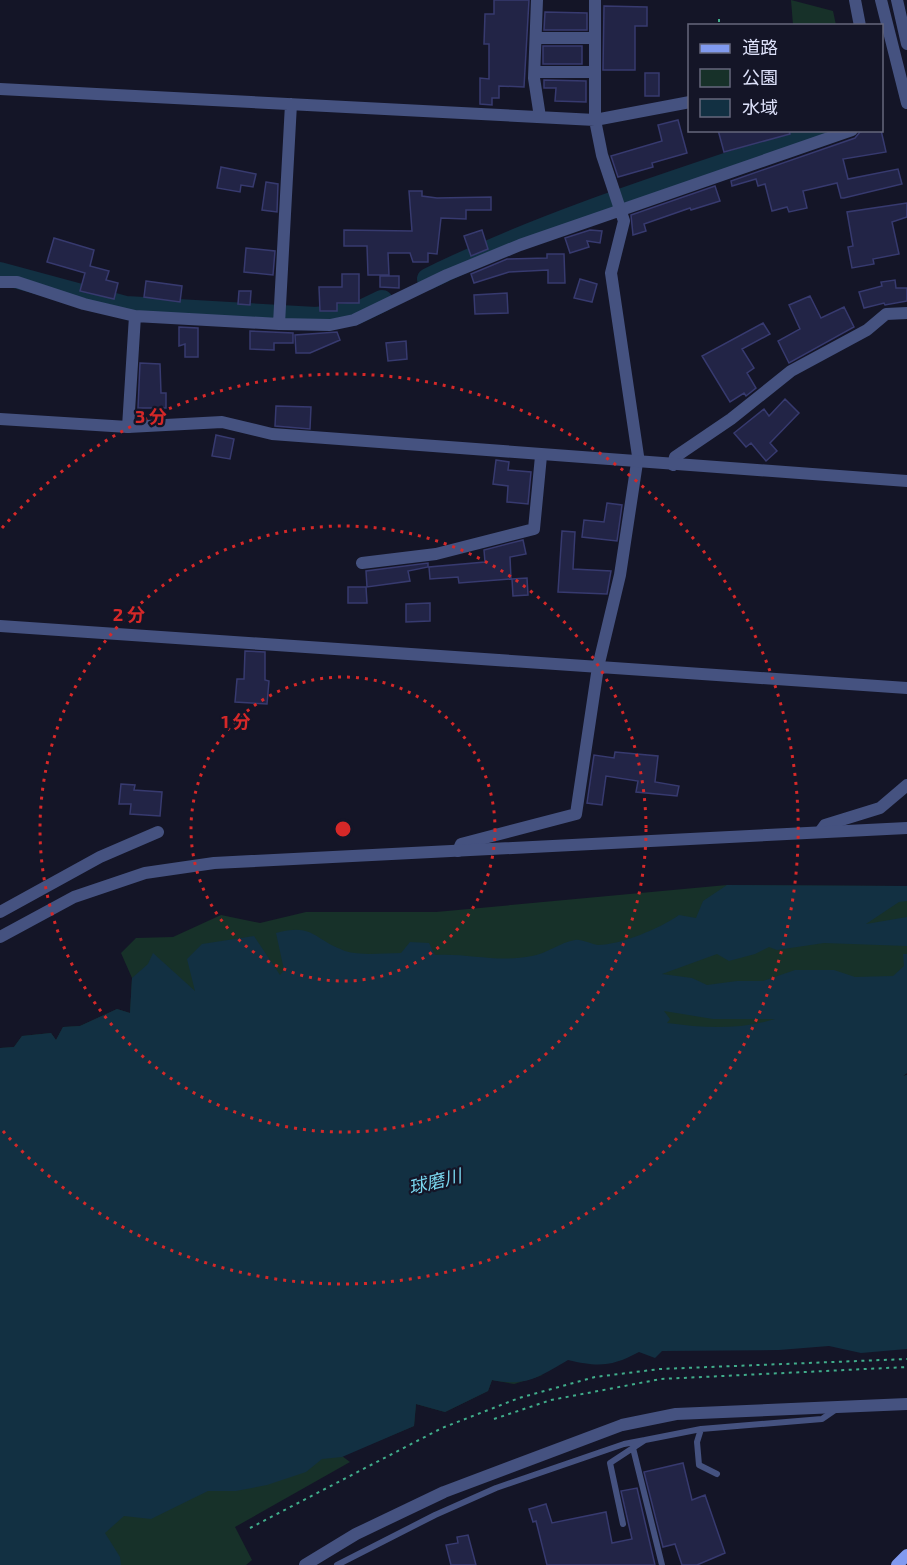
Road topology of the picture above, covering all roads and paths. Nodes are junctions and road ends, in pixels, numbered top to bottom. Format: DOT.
graph roads {
  1 [pos="537,0"];
  2 [pos="595,0"];
  3 [pos="855,0"];
  4 [pos="881,0"];
  5 [pos="897,0"];
  6 [pos="719,19"];
  7 [pos="719,24"];
  8 [pos="860,24"];
  9 [pos="536,38"];
  10 [pos="594,38"];
  11 [pos="907,44"];
  12 [pos="535,72"];
  13 [pos="594,72"];
  14 [pos="0,90"];
  15 [pos="688,102"];
  16 [pos="907,103"];
  17 [pos="291,104"];
  18 [pos="540,117"];
  19 [pos="595,120"];
  20 [pos="846,132"];
  21 [pos="620,208"];
  22 [pos="0,282"];
  23 [pos="907,313"];
  24 [pos="135,316"];
  25 [pos="279,324"];
  26 [pos="0,419"];
  27 [pos="128,427"];
  28 [pos="541,456"];
  29 [pos="637,462"];
  30 [pos="673,465"];
  31 [pos="907,481"];
  32 [pos="362,563"];
  33 [pos="0,626"];
  34 [pos="598,667"];
  35 [pos="907,688"];
  36 [pos="907,785"];
  37 [pos="907,828"];
  38 [pos="158,832"];
  39 [pos="820,832"];
  40 [pos="458,851"];
  41 [pos="0,912"];
  42 [pos="0,937"];
  43 [pos="907,1359"];
  44 [pos="907,1367"];
  45 [pos="907,1404"];
  46 [pos="840,1406"];
  47 [pos="494,1419"];
  48 [pos="701,1429"];
  49 [pos="645,1440"];
  50 [pos="633,1448"];
  51 [pos="717,1474"];
  52 [pos="623,1524"];
  53 [pos="250,1528"];
  54 [pos="907,1555"];
  55 [pos="305,1565"];
  56 [pos="337,1565"];
  57 [pos="662,1565"];
  58 [pos="897,1565"];
  1 -- 9 [label="street"];
  2 -- 10 [label="street"];
  3 -- 8 [label="street"];
  4 -- 16 [label="street"];
  5 -- 11 [label="street"];
  6 -- 7 [label="path"];
  9 -- 10 [label="street"];
  9 -- 12 [label="street"];
  10 -- 13 [label="street"];
  12 -- 13 [label="street"];
  12 -- 18 [label="street"];
  13 -- 19 [label="street"];
  14 -- 17 [label="street"];
  15 -- 19 [label="street"];
  17 -- 18 [label="street"];
  17 -- 25 [label="street"];
  18 -- 19 [label="street"];
  19 -- 21 [label="street"];
  20 -- 21 [label="street"];
  21 -- 25 [label="street"];
  21 -- 29 [label="street"];
  22 -- 24 [label="street"];
  23 -- 30 [label="street"];
  24 -- 25 [label="street"];
  24 -- 27 [label="street"];
  26 -- 27 [label="street"];
  27 -- 28 [label="street"];
  28 -- 29 [label="street"];
  28 -- 32 [label="street"];
  29 -- 30 [label="street"];
  29 -- 34 [label="street"];
  30 -- 31 [label="street"];
  33 -- 34 [label="street"];
  34 -- 35 [label="street"];
  34 -- 40 [label="street"];
  36 -- 39 [label="street"];
  37 -- 39 [label="street"];
  38 -- 41 [label="street"];
  39 -- 40 [label="street"];
  40 -- 42 [label="street"];
  43 -- 53 [label="path"];
  44 -- 47 [label="path"];
  45 -- 46 [label="street"];
  46 -- 48 [label="lane"];
  46 -- 55 [label="street"];
  48 -- 49 [label="lane"];
  48 -- 51 [label="lane"];
  49 -- 50 [label="lane"];
  49 -- 56 [label="lane"];
  50 -- 52 [label="lane"];
  50 -- 57 [label="lane"];
  54 -- 58 [label="main road"];
}
